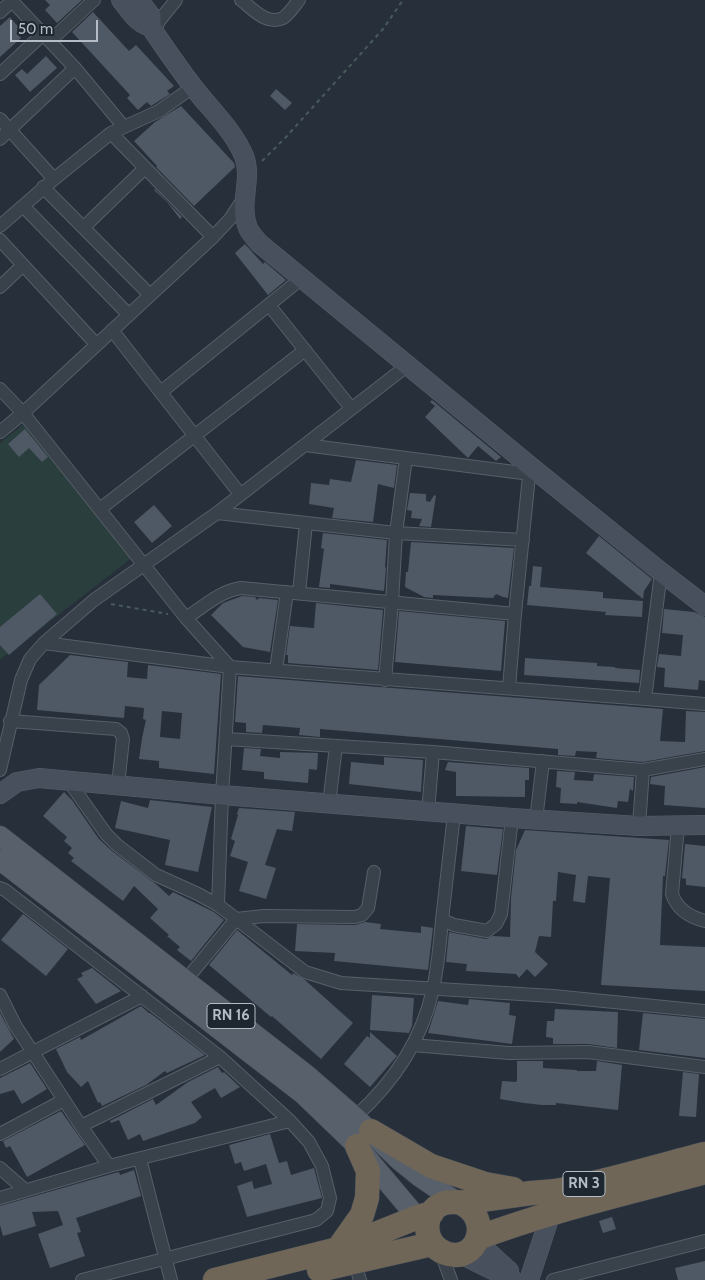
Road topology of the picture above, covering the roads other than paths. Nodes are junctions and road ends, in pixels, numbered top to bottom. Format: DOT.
graph roads {
  1 [pos="11,0"];
  2 [pos="94,0"];
  3 [pos="121,0"];
  4 [pos="139,0"];
  5 [pos="176,0"];
  6 [pos="241,0"];
  7 [pos="299,0"];
  8 [pos="0,12"];
  9 [pos="153,29"];
  10 [pos="46,37"];
  11 [pos="75,68"];
  12 [pos="0,74"];
  13 [pos="194,87"];
  14 [pos="0,119"];
  15 [pos="124,127"];
  16 [pos="10,130"];
  17 [pos="110,133"];
  18 [pos="0,139"];
  19 [pos="145,168"];
  20 [pos="54,179"];
  21 [pos="43,187"];
  22 [pos="244,198"];
  23 [pos="23,206"];
  24 [pos="0,226"];
  25 [pos="84,227"];
  26 [pos="213,236"];
  27 [pos="0,240"];
  28 [pos="23,265"];
  29 [pos="302,278"];
  30 [pos="0,287"];
  31 [pos="150,295"];
  32 [pos="269,305"];
  33 [pos="129,315"];
  34 [pos="112,330"];
  35 [pos="96,344"];
  36 [pos="304,350"];
  37 [pos="408,365"];
  38 [pos="0,389"];
  39 [pos="161,392"];
  40 [pos="351,408"];
  41 [pos="23,413"];
  42 [pos="0,432"];
  43 [pos="194,435"];
  44 [pos="305,444"];
  45 [pos="406,458"];
  46 [pos="530,470"];
  47 [pos="240,494"];
  48 [pos="100,509"];
  49 [pos="217,512"];
  50 [pos="306,523"];
  51 [pos="396,533"];
  52 [pos="523,540"];
  53 [pos="145,565"];
  54 [pos="661,572"];
  55 [pos="293,593"];
  56 [pos="392,602"];
  57 [pos="705,606"];
  58 [pos="515,614"];
  59 [pos="186,618"];
  60 [pos="44,643"];
  61 [pos="230,667"];
  62 [pos="276,670"];
  63 [pos="385,680"];
  64 [pos="509,688"];
  65 [pos="645,699"];
  66 [pos="705,704"];
  67 [pos="10,721"];
  68 [pos="226,739"];
  69 [pos="336,746"];
  70 [pos="433,752"];
  71 [pos="705,759"];
  72 [pos="542,761"];
  73 [pos="0,770"];
  74 [pos="643,770"];
  75 [pos="68,780"];
  76 [pos="118,785"];
  77 [pos="0,794"];
  78 [pos="222,795"];
  79 [pos="329,804"];
  80 [pos="428,812"];
  81 [pos="454,814"];
  82 [pos="512,818"];
  83 [pos="536,820"];
  84 [pos="705,825"];
  85 [pos="639,826"];
  86 [pos="678,826"];
  87 [pos="0,836"];
  88 [pos="3,864"];
  89 [pos="374,872"];
  90 [pos="0,888"];
  91 [pos="218,905"];
  92 [pos="236,919"];
  93 [pos="442,920"];
  94 [pos="705,921"];
  95 [pos="186,980"];
  96 [pos="434,988"];
  97 [pos="0,995"];
  98 [pos="142,996"];
  99 [pos="705,1011"];
  100 [pos="412,1045"];
  101 [pos="34,1053"];
  102 [pos="220,1056"];
  103 [pos="705,1067"];
  104 [pos="0,1069"];
  105 [pos="64,1100"];
  106 [pos="290,1121"];
  107 [pos="81,1126"];
  108 [pos="361,1131"];
  109 [pos="0,1134"];
  110 [pos="705,1154"];
  111 [pos="140,1159"];
  112 [pos="109,1166"];
  113 [pos="0,1168"];
  114 [pos="705,1172"];
  115 [pos="25,1190"];
  116 [pos="532,1193"];
  117 [pos="0,1198"];
  118 [pos="459,1202"];
  119 [pos="552,1212"];
  120 [pos="445,1236"];
  121 [pos="705,1241"];
  122 [pos="165,1258"];
  123 [pos="351,1263"];
  124 [pos="82,1280"];
  125 [pos="171,1280"];
  126 [pos="215,1280"];
  127 [pos="278,1280"];
  128 [pos="451,1280"];
  129 [pos="513,1280"];
  130 [pos="519,1280"];
  131 [pos="529,1280"];
  132 [pos="553,1280"];
  1 -- 8 [label="street"];
  1 -- 10 [label="street"];
  2 -- 10 [label="street"];
  3 -- 9 [label="street"];
  4 -- 9 [label="street"];
  5 -- 9 [label="street"];
  6 -- 7 [label="street"];
  9 -- 13 [label="street"];
  10 -- 11 [label="street"];
  10 -- 12 [label="street"];
  11 -- 15 [label="street"];
  11 -- 16 [label="street"];
  13 -- 15 [label="street"];
  13 -- 22 [label="street"];
  14 -- 16 [label="street"];
  15 -- 17 [label="street"];
  16 -- 18 [label="street"];
  16 -- 20 [label="street"];
  17 -- 19 [label="street"];
  17 -- 20 [label="street"];
  19 -- 25 [label="street"];
  19 -- 26 [label="street"];
  20 -- 21 [label="street"];
  21 -- 23 [label="street"];
  21 -- 25 [label="street"];
  22 -- 26 [label="street"];
  22 -- 29 [label="street"];
  23 -- 24 [label="street"];
  23 -- 33 [label="street"];
  25 -- 31 [label="street"];
  26 -- 31 [label="street"];
  27 -- 28 [label="street"];
  28 -- 30 [label="street"];
  28 -- 35 [label="street"];
  29 -- 32 [label="street"];
  29 -- 37 [label="street"];
  31 -- 33 [label="street"];
  32 -- 36 [label="street"];
  32 -- 39 [label="street"];
  33 -- 34 [label="street"];
  34 -- 35 [label="street"];
  34 -- 39 [label="street"];
  35 -- 41 [label="street"];
  36 -- 40 [label="street"];
  36 -- 43 [label="street"];
  37 -- 40 [label="street"];
  37 -- 46 [label="street"];
  38 -- 41 [label="street"];
  39 -- 43 [label="street"];
  40 -- 44 [label="street"];
  41 -- 42 [label="street"];
  41 -- 48 [label="street"];
  43 -- 47 [label="street"];
  43 -- 48 [label="street"];
  44 -- 45 [label="street"];
  44 -- 47 [label="street"];
  45 -- 46 [label="street"];
  45 -- 51 [label="street"];
  46 -- 52 [label="street"];
  46 -- 54 [label="street"];
  47 -- 49 [label="street"];
  48 -- 53 [label="street"];
  49 -- 50 [label="street"];
  49 -- 53 [label="street"];
  50 -- 51 [label="street"];
  50 -- 55 [label="street"];
  51 -- 52 [label="street"];
  51 -- 56 [label="street"];
  52 -- 58 [label="street"];
  53 -- 59 [label="street"];
  53 -- 60 [label="street"];
  54 -- 57 [label="street"];
  54 -- 65 [label="street"];
  55 -- 56 [label="street"];
  55 -- 59 [label="street"];
  55 -- 62 [label="street"];
  56 -- 58 [label="street"];
  56 -- 63 [label="street"];
  58 -- 64 [label="street"];
  59 -- 61 [label="street"];
  60 -- 61 [label="street"];
  60 -- 67 [label="street"];
  61 -- 62 [label="street"];
  61 -- 68 [label="street"];
  62 -- 63 [label="street"];
  63 -- 64 [label="street"];
  64 -- 65 [label="street"];
  65 -- 66 [label="street"];
  67 -- 73 [label="street"];
  67 -- 76 [label="street"];
  68 -- 69 [label="street"];
  68 -- 78 [label="street"];
  69 -- 70 [label="street"];
  69 -- 79 [label="street"];
  70 -- 72 [label="street"];
  70 -- 80 [label="street"];
  71 -- 74 [label="street"];
  72 -- 74 [label="street"];
  72 -- 83 [label="street"];
  74 -- 85 [label="street"];
  75 -- 76 [label="street"];
  75 -- 77 [label="street"];
  75 -- 91 [label="street"];
  76 -- 78 [label="street"];
  78 -- 79 [label="street"];
  78 -- 91 [label="street"];
  79 -- 80 [label="street"];
  80 -- 81 [label="street"];
  81 -- 82 [label="street"];
  81 -- 93 [label="street"];
  82 -- 83 [label="street"];
  82 -- 93 [label="street"];
  83 -- 85 [label="street"];
  84 -- 86 [label="street"];
  85 -- 86 [label="street"];
  86 -- 94 [label="street"];
  87 -- 95 [label="main road, RN 16"];
  88 -- 108 [label="main road, RN 16"];
  89 -- 92 [label="street"];
  90 -- 98 [label="street"];
  91 -- 92 [label="street"];
  92 -- 95 [label="street"];
  92 -- 96 [label="street"];
  93 -- 96 [label="street"];
  95 -- 108 [label="main road, RN 16"];
  96 -- 99 [label="street"];
  96 -- 100 [label="street"];
  97 -- 101 [label="street"];
  98 -- 101 [label="street"];
  98 -- 102 [label="street"];
  100 -- 103 [label="street"];
  100 -- 108 [label="street"];
  101 -- 104 [label="street"];
  101 -- 105 [label="street"];
  102 -- 106 [label="street"];
  102 -- 107 [label="street"];
  105 -- 107 [label="street"];
  105 -- 109 [label="street"];
  106 -- 111 [label="street"];
  106 -- 122 [label="street"];
  107 -- 112 [label="street"];
  108 -- 116 [label="highway"];
  108 -- 118 [label="main road, RN 16"];
  108 -- 120 [label="main road, RN 16"];
  108 -- 123 [label="highway"];
  110 -- 116 [label="highway, RN 3"];
  111 -- 112 [label="street"];
  111 -- 122 [label="street"];
  112 -- 115 [label="street"];
  113 -- 115 [label="street"];
  114 -- 119 [label="highway, RN 3"];
  115 -- 117 [label="street"];
  116 -- 118 [label="highway, RN 3"];
  118 -- 120 [label="highway"];
  118 -- 120 [label="highway"];
  119 -- 120 [label="highway, RN 3"];
  119 -- 131 [label="street"];
  120 -- 123 [label="highway, RN 3"];
  120 -- 128 [label="street"];
  120 -- 129 [label="street"];
  120 -- 130 [label="street"];
  121 -- 132 [label="street"];
  122 -- 124 [label="street"];
  122 -- 125 [label="street"];
  123 -- 126 [label="highway, RN 3"];
  123 -- 127 [label="highway, RN 3"];
}
